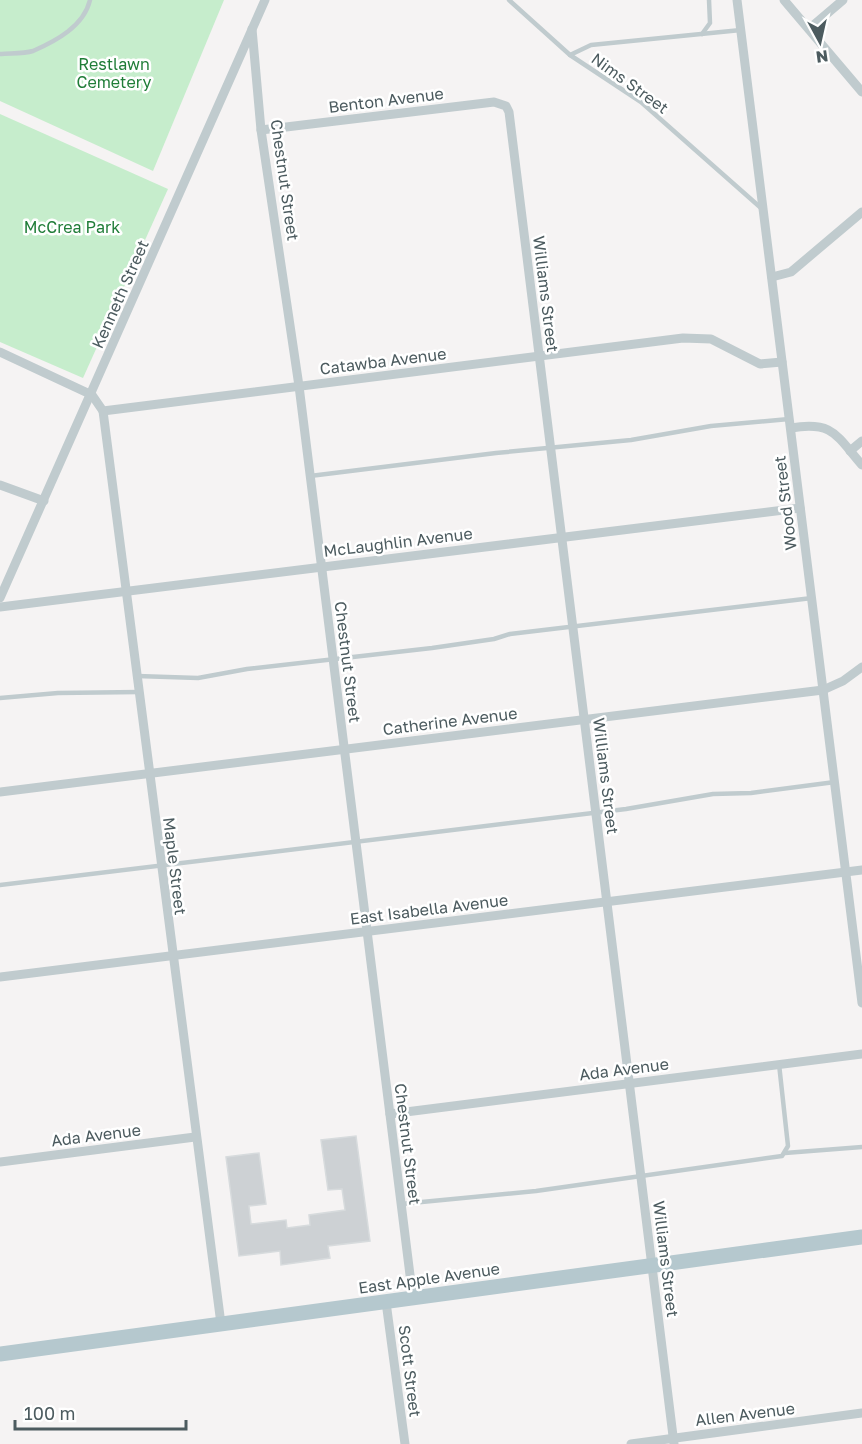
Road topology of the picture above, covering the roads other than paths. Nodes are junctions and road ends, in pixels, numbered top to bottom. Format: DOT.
graph roads {
  1 [pos="90,0"];
  2 [pos="266,0"];
  3 [pos="509,0"];
  4 [pos="521,0"];
  5 [pos="709,0"];
  6 [pos="737,0"];
  7 [pos="784,0"];
  8 [pos="843,0"];
  9 [pos="516,6"];
  10 [pos="252,29"];
  11 [pos="809,29"];
  12 [pos="741,30"];
  13 [pos="702,34"];
  14 [pos="0,54"];
  15 [pos="570,55"];
  16 [pos="862,92"];
  17 [pos="509,112"];
  18 [pos="261,130"];
  19 [pos="763,210"];
  20 [pos="862,212"];
  21 [pos="772,278"];
  22 [pos="0,352"];
  23 [pos="539,357"];
  24 [pos="782,362"];
  25 [pos="299,386"];
  26 [pos="92,395"];
  27 [pos="103,411"];
  28 [pos="790,423"];
  29 [pos="862,441"];
  30 [pos="550,448"];
  31 [pos="850,451"];
  32 [pos="862,465"];
  33 [pos="310,476"];
  34 [pos="0,485"];
  35 [pos="44,501"];
  36 [pos="801,508"];
  37 [pos="561,537"];
  38 [pos="321,567"];
  39 [pos="126,591"];
  40 [pos="0,598"];
  41 [pos="812,598"];
  42 [pos="0,607"];
  43 [pos="572,628"];
  44 [pos="332,658"];
  45 [pos="862,667"];
  46 [pos="137,676"];
  47 [pos="823,690"];
  48 [pos="139,692"];
  49 [pos="0,698"];
  50 [pos="584,719"];
  51 [pos="344,749"];
  52 [pos="149,775"];
  53 [pos="835,782"];
  54 [pos="0,792"];
  55 [pos="596,812"];
  56 [pos="355,841"];
  57 [pos="160,865"];
  58 [pos="862,870"];
  59 [pos="846,872"];
  60 [pos="0,885"];
  61 [pos="606,902"];
  62 [pos="366,932"];
  63 [pos="172,956"];
  64 [pos="0,977"];
  65 [pos="862,1003"];
  66 [pos="862,1054"];
  67 [pos="779,1064"];
  68 [pos="629,1083"];
  69 [pos="390,1114"];
  70 [pos="195,1137"];
  71 [pos="862,1147"];
  72 [pos="785,1153"];
  73 [pos="0,1162"];
  74 [pos="640,1176"];
  75 [pos="401,1204"];
  76 [pos="862,1237"];
  77 [pos="652,1266"];
  78 [pos="413,1299"];
  79 [pos="387,1302"];
  80 [pos="221,1324"];
  81 [pos="0,1354"];
  82 [pos="862,1413"];
  83 [pos="673,1441"];
  84 [pos="405,1444"];
  85 [pos="631,1444"];
  1 -- 14 [label="lane"];
  2 -- 10 [label="street, Kenneth Street"];
  3 -- 9 [label="lane, Nims Street"];
  4 -- 9 [label="lane"];
  5 -- 13 [label="lane"];
  6 -- 12 [label="street, Wood Street"];
  7 -- 11 [label="street"];
  8 -- 11 [label="street"];
  9 -- 15 [label="lane, Nims Street"];
  10 -- 18 [label="street, Chestnut Street"];
  10 -- 26 [label="street, Kenneth Street"];
  11 -- 16 [label="street"];
  12 -- 13 [label="lane"];
  12 -- 19 [label="street, Wood Street"];
  13 -- 15 [label="lane"];
  15 -- 19 [label="lane, Nims Street"];
  17 -- 18 [label="street, Benton Avenue"];
  17 -- 23 [label="street, Williams Street"];
  18 -- 25 [label="street, Chestnut Street"];
  19 -- 21 [label="street, Wood Street"];
  20 -- 21 [label="street"];
  21 -- 24 [label="street, Wood Street"];
  22 -- 26 [label="street"];
  23 -- 24 [label="street, Catawba Avenue"];
  23 -- 25 [label="street, Catawba Avenue"];
  23 -- 30 [label="street, Williams Street"];
  24 -- 28 [label="street, Wood Street"];
  25 -- 27 [label="street, Catawba Avenue"];
  25 -- 33 [label="street, Chestnut Street"];
  26 -- 27 [label="street"];
  26 -- 35 [label="street, Kenneth Street"];
  27 -- 39 [label="street, Maple Street"];
  28 -- 30 [label="lane"];
  28 -- 31 [label="street"];
  28 -- 36 [label="street, Wood Street"];
  29 -- 31 [label="street"];
  30 -- 33 [label="lane"];
  30 -- 37 [label="street, Williams Street"];
  31 -- 32 [label="street"];
  33 -- 38 [label="street, Chestnut Street"];
  34 -- 35 [label="street"];
  35 -- 40 [label="street, Kenneth Street"];
  36 -- 37 [label="street, McLaughlin Avenue"];
  36 -- 41 [label="street, Wood Street"];
  37 -- 38 [label="street, McLaughlin Avenue"];
  37 -- 43 [label="street, Williams Street"];
  38 -- 39 [label="street, McLaughlin Avenue"];
  38 -- 44 [label="street, Chestnut Street"];
  39 -- 42 [label="street, McLaughlin Avenue"];
  39 -- 46 [label="street, Maple Street"];
  41 -- 43 [label="lane"];
  41 -- 47 [label="street, Wood Street"];
  43 -- 44 [label="lane"];
  43 -- 50 [label="street, Williams Street"];
  44 -- 46 [label="lane"];
  44 -- 51 [label="street, Chestnut Street"];
  45 -- 47 [label="street, Catherine Avenue"];
  46 -- 48 [label="street, Maple Street"];
  47 -- 50 [label="street, Catherine Avenue"];
  47 -- 53 [label="street, Wood Street"];
  48 -- 49 [label="lane"];
  48 -- 52 [label="street, Maple Street"];
  50 -- 51 [label="street, Catherine Avenue"];
  50 -- 55 [label="street, Williams Street"];
  51 -- 52 [label="street, Catherine Avenue"];
  51 -- 56 [label="street, Chestnut Street"];
  52 -- 54 [label="street, Catherine Avenue"];
  52 -- 57 [label="street, Maple Street"];
  53 -- 55 [label="lane"];
  53 -- 59 [label="street, Wood Street"];
  55 -- 56 [label="lane"];
  55 -- 61 [label="street, Williams Street"];
  56 -- 57 [label="lane"];
  56 -- 62 [label="street, Chestnut Street"];
  57 -- 60 [label="lane"];
  57 -- 63 [label="street, Maple Street"];
  58 -- 59 [label="street, East Isabella Avenue"];
  59 -- 61 [label="street, East Isabella Avenue"];
  59 -- 65 [label="street, Wood Street"];
  61 -- 62 [label="street, East Isabella Avenue"];
  61 -- 68 [label="street, Williams Street"];
  62 -- 63 [label="street, East Isabella Avenue"];
  62 -- 69 [label="street, Chestnut Street"];
  63 -- 64 [label="street, East Isabella Avenue"];
  63 -- 70 [label="street, Maple Street"];
  66 -- 67 [label="street, Ada Avenue"];
  67 -- 68 [label="street, Ada Avenue"];
  67 -- 72 [label="lane"];
  68 -- 69 [label="street, Ada Avenue"];
  68 -- 74 [label="street, Williams Street"];
  69 -- 75 [label="street, Chestnut Street"];
  70 -- 73 [label="street, Ada Avenue"];
  70 -- 80 [label="street, Maple Street"];
  71 -- 72 [label="lane"];
  72 -- 74 [label="lane"];
  74 -- 75 [label="lane"];
  74 -- 77 [label="street, Williams Street"];
  75 -- 78 [label="street, Chestnut Street"];
  76 -- 77 [label="main road, East Apple Avenue"];
  77 -- 78 [label="main road, East Apple Avenue"];
  77 -- 83 [label="street, Williams Street"];
  78 -- 79 [label="main road, East Apple Avenue"];
  79 -- 80 [label="main road, East Apple Avenue"];
  79 -- 84 [label="street, Scott Street"];
  80 -- 81 [label="main road, East Apple Avenue"];
  82 -- 83 [label="street, Allen Avenue"];
  83 -- 85 [label="street, Allen Avenue"];
}
